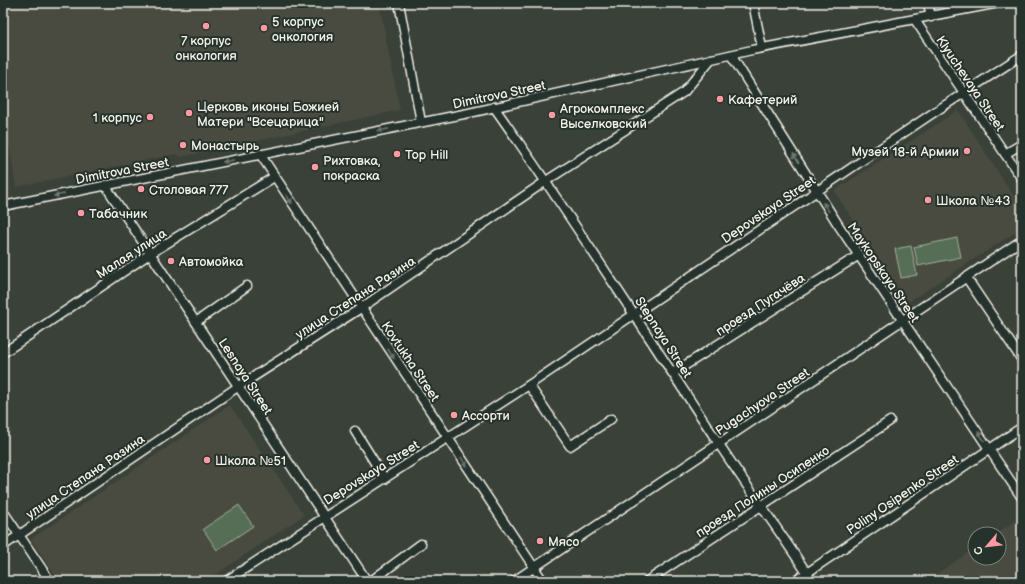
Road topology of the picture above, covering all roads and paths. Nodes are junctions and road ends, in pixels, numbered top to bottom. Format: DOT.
graph roads {
  1 [pos="399,3"];
  2 [pos="753,3"];
  3 [pos="928,3"];
  4 [pos="998,3"];
  5 [pos="931,17"];
  6 [pos="914,20"];
  7 [pos="762,48"];
  8 [pos="732,55"];
  9 [pos="1022,56"];
  10 [pos="711,59"];
  11 [pos="963,93"];
  12 [pos="494,107"];
  13 [pos="421,122"];
  14 [pos="1022,144"];
  15 [pos="260,154"];
  16 [pos="1005,154"];
  17 [pos="274,177"];
  18 [pos="1022,179"];
  19 [pos="546,181"];
  20 [pos="105,185"];
  21 [pos="816,191"];
  22 [pos="3,206"];
  23 [pos="1022,240"];
  24 [pos="151,253"];
  25 [pos="859,255"];
  26 [pos="966,277"];
  27 [pos="247,286"];
  28 [pos="361,308"];
  29 [pos="635,314"];
  30 [pos="902,321"];
  31 [pos="196,322"];
  32 [pos="3,353"];
  33 [pos="1022,360"];
  34 [pos="673,374"];
  35 [pos="529,385"];
  36 [pos="239,386"];
  37 [pos="611,419"];
  38 [pos="890,421"];
  39 [pos="1022,428"];
  40 [pos="355,431"];
  41 [pos="448,437"];
  42 [pos="719,444"];
  43 [pos="990,449"];
  44 [pos="385,479"];
  45 [pos="1022,498"];
  46 [pos="761,505"];
  47 [pos="3,511"];
  48 [pos="324,516"];
  49 [pos="19,535"];
  50 [pos="421,544"];
  51 [pos="3,546"];
  52 [pos="534,568"];
  53 [pos="807,573"];
  54 [pos="50,581"];
  55 [pos="226,581"];
  56 [pos="367,581"];
  57 [pos="370,581"];
  58 [pos="514,581"];
  59 [pos="543,581"];
  60 [pos="647,581"];
  61 [pos="795,581"];
  62 [pos="812,581"];
  1 -- 13 [label="street"];
  2 -- 7 [label="street"];
  3 -- 5 [label="street"];
  4 -- 5 [label="street, Dimitrova Street"];
  5 -- 6 [label="street, Dimitrova Street"];
  6 -- 7 [label="street, Dimitrova Street"];
  6 -- 11 [label="street, Klyuchevaya Street"];
  7 -- 8 [label="street, Dimitrova Street"];
  8 -- 10 [label="street, Dimitrova Street"];
  21 -- 8 [label="street, Maykopskaya Street, one-way"];
  9 -- 11 [label="street, Depovskaya Street"];
  10 -- 12 [label="street, Dimitrova Street"];
  10 -- 19 [label="street, улица Степана Разина"];
  11 -- 16 [label="street, Klyuchevaya Street"];
  11 -- 21 [label="street, Depovskaya Street"];
  12 -- 13 [label="street, Dimitrova Street"];
  12 -- 19 [label="street, Stepnaya Street"];
  13 -- 15 [label="street, Dimitrova Street, one-way"];
  14 -- 16 [label="street"];
  15 -- 17 [label="street, Kovtukha Street"];
  15 -- 20 [label="street, Dimitrova Street, one-way"];
  16 -- 18 [label="street, Klyuchevaya Street"];
  17 -- 24 [label="street, Малая улица"];
  17 -- 28 [label="street, Kovtukha Street, one-way"];
  19 -- 28 [label="street, улица Степана Разина"];
  19 -- 29 [label="street, Stepnaya Street"];
  20 -- 22 [label="street, Dimitrova Street, one-way"];
  20 -- 24 [label="street, Lesnaya Street"];
  25 -- 21 [label="street, Maykopskaya Street, one-way"];
  21 -- 29 [label="street, Depovskaya Street"];
  23 -- 26 [label="street, Pugachyova Street"];
  24 -- 31 [label="street, Lesnaya Street"];
  24 -- 32 [label="street, Малая улица"];
  25 -- 30 [label="street, Maykopskaya Street"];
  25 -- 34 [label="street, проезд Пугачёва"];
  26 -- 30 [label="street, Pugachyova Street"];
  26 -- 33 [label="street"];
  27 -- 31 [label="street"];
  28 -- 36 [label="street, улица Степана Разина"];
  28 -- 41 [label="street, Kovtukha Street, one-way"];
  29 -- 34 [label="street, Stepnaya Street"];
  29 -- 35 [label="street, Depovskaya Street"];
  30 -- 42 [label="street, Pugachyova Street"];
  43 -- 30 [label="street, Maykopskaya Street, one-way"];
  31 -- 36 [label="street, Lesnaya Street"];
  34 -- 42 [label="street, Stepnaya Street"];
  35 -- 37 [label="street"];
  35 -- 41 [label="street, Depovskaya Street"];
  36 -- 48 [label="street, Lesnaya Street"];
  36 -- 49 [label="street, улица Степана Разина"];
  38 -- 46 [label="street, проезд Полины Осипенко"];
  39 -- 43 [label="street, Poliny Osipenko Street"];
  40 -- 44 [label="street"];
  41 -- 44 [label="street, Depovskaya Street"];
  41 -- 52 [label="street, Kovtukha Street, one-way"];
  42 -- 46 [label="street, Stepnaya Street"];
  42 -- 52 [label="street, Pugachyova Street"];
  43 -- 45 [label="street, Maykopskaya Street"];
  43 -- 53 [label="street, Poliny Osipenko Street"];
  44 -- 48 [label="street, Depovskaya Street"];
  46 -- 53 [label="street, Stepnaya Street"];
  46 -- 60 [label="street, проезд Полины Осипенко"];
  47 -- 49 [label="street"];
  48 -- 55 [label="street, Depovskaya Street"];
  48 -- 56 [label="street, Lesnaya Street"];
  49 -- 51 [label="street, улица Степана Разина"];
  49 -- 54 [label="street"];
  50 -- 57 [label="street"];
  52 -- 58 [label="street, Pugachyova Street"];
  52 -- 59 [label="street, Kovtukha Street"];
  53 -- 61 [label="street, Poliny Osipenko Street"];
  53 -- 62 [label="street, Stepnaya Street"];
}
